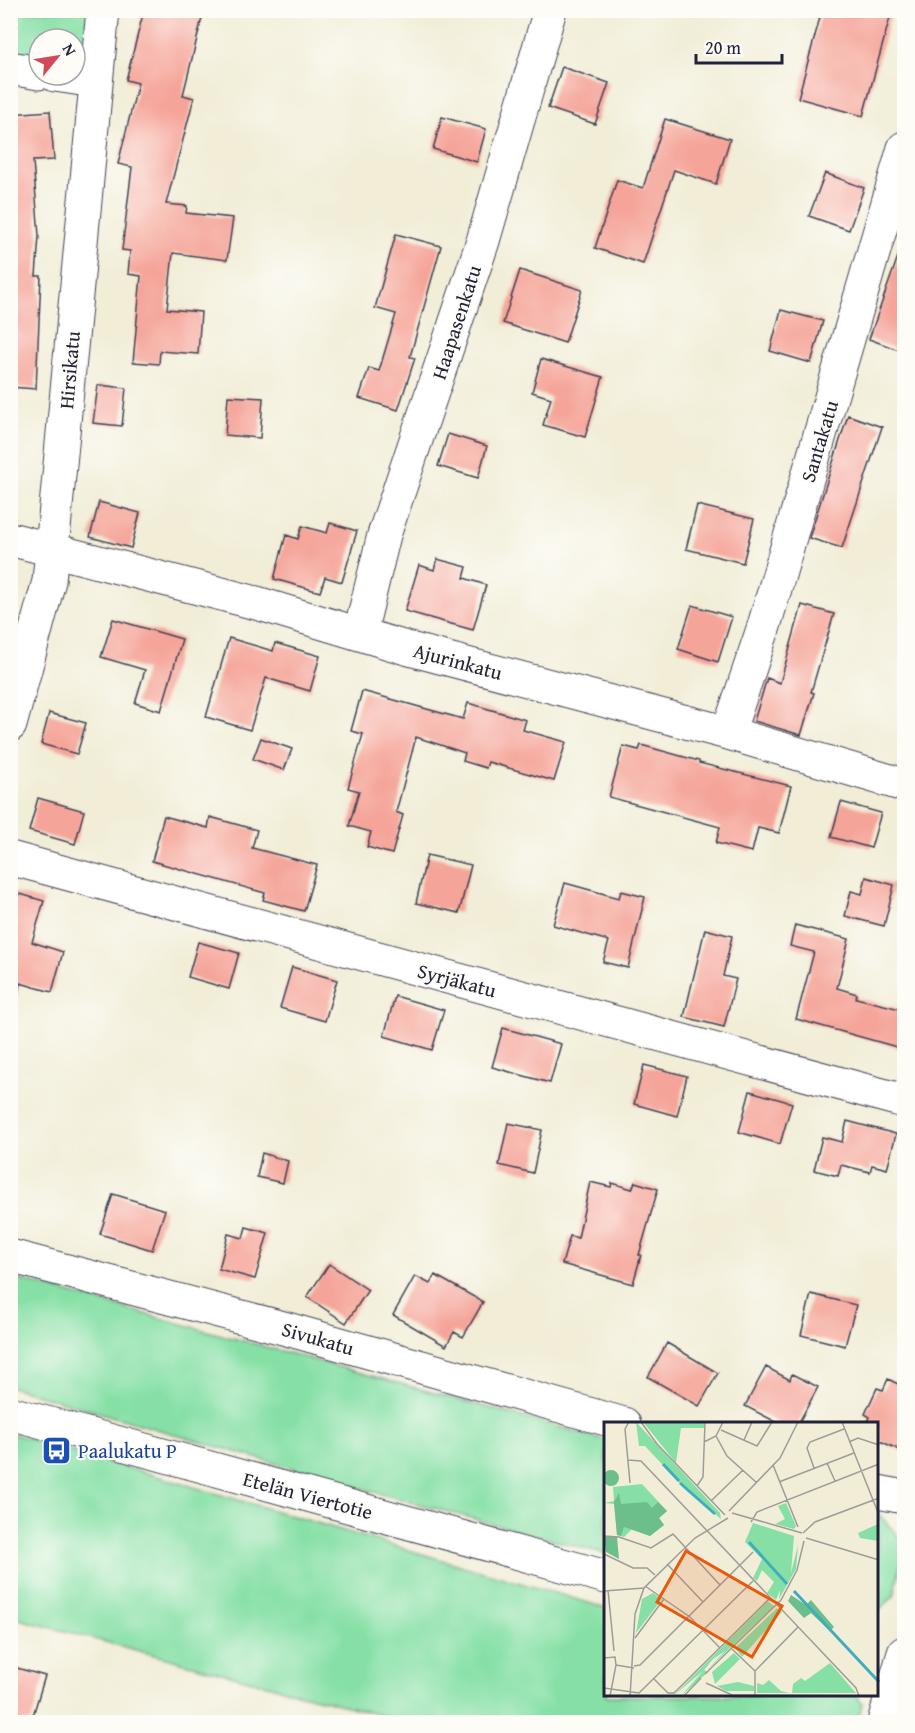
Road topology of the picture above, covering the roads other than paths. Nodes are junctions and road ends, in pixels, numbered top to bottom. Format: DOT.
graph roads {
  1 [pos="103,10"];
  2 [pos="550,10"];
  3 [pos="10,68"];
  4 [pos="27,71"];
  5 [pos="87,80"];
  6 [pos="96,81"];
  7 [pos="904,148"];
  8 [pos="10,539"];
  9 [pos="52,550"];
  10 [pos="360,633"];
  11 [pos="10,725"];
  12 [pos="728,733"];
  13 [pos="904,785"];
  14 [pos="10,858"];
  15 [pos="904,1101"];
  16 [pos="10,1256"];
  17 [pos="10,1413"];
  18 [pos="617,1422"];
  19 [pos="879,1492"];
  20 [pos="904,1497"];
  21 [pos="604,1576"];
  22 [pos="879,1646"];
  23 [pos="904,1652"];
  24 [pos="884,1722"];
  1 -- 6 [label="street, Hirsikatu"];
  2 -- 10 [label="street, Haapasenkatu"];
  3 -- 4 [label="street"];
  5 -- 6 [label="street"];
  6 -- 9 [label="street, Hirsikatu"];
  7 -- 12 [label="street, Santakatu"];
  8 -- 9 [label="street, Ajurinkatu"];
  9 -- 10 [label="street, Ajurinkatu"];
  9 -- 11 [label="street, Hirsikatu"];
  10 -- 12 [label="street, Ajurinkatu"];
  12 -- 13 [label="street, Ajurinkatu"];
  14 -- 15 [label="street, Syrjäkatu"];
  16 -- 18 [label="street, Sivukatu"];
  17 -- 21 [label="street, Etelän Viertotie"];
  19 -- 20 [label="street"];
  22 -- 23 [label="street"];
  23 -- 24 [label="street"];
}
